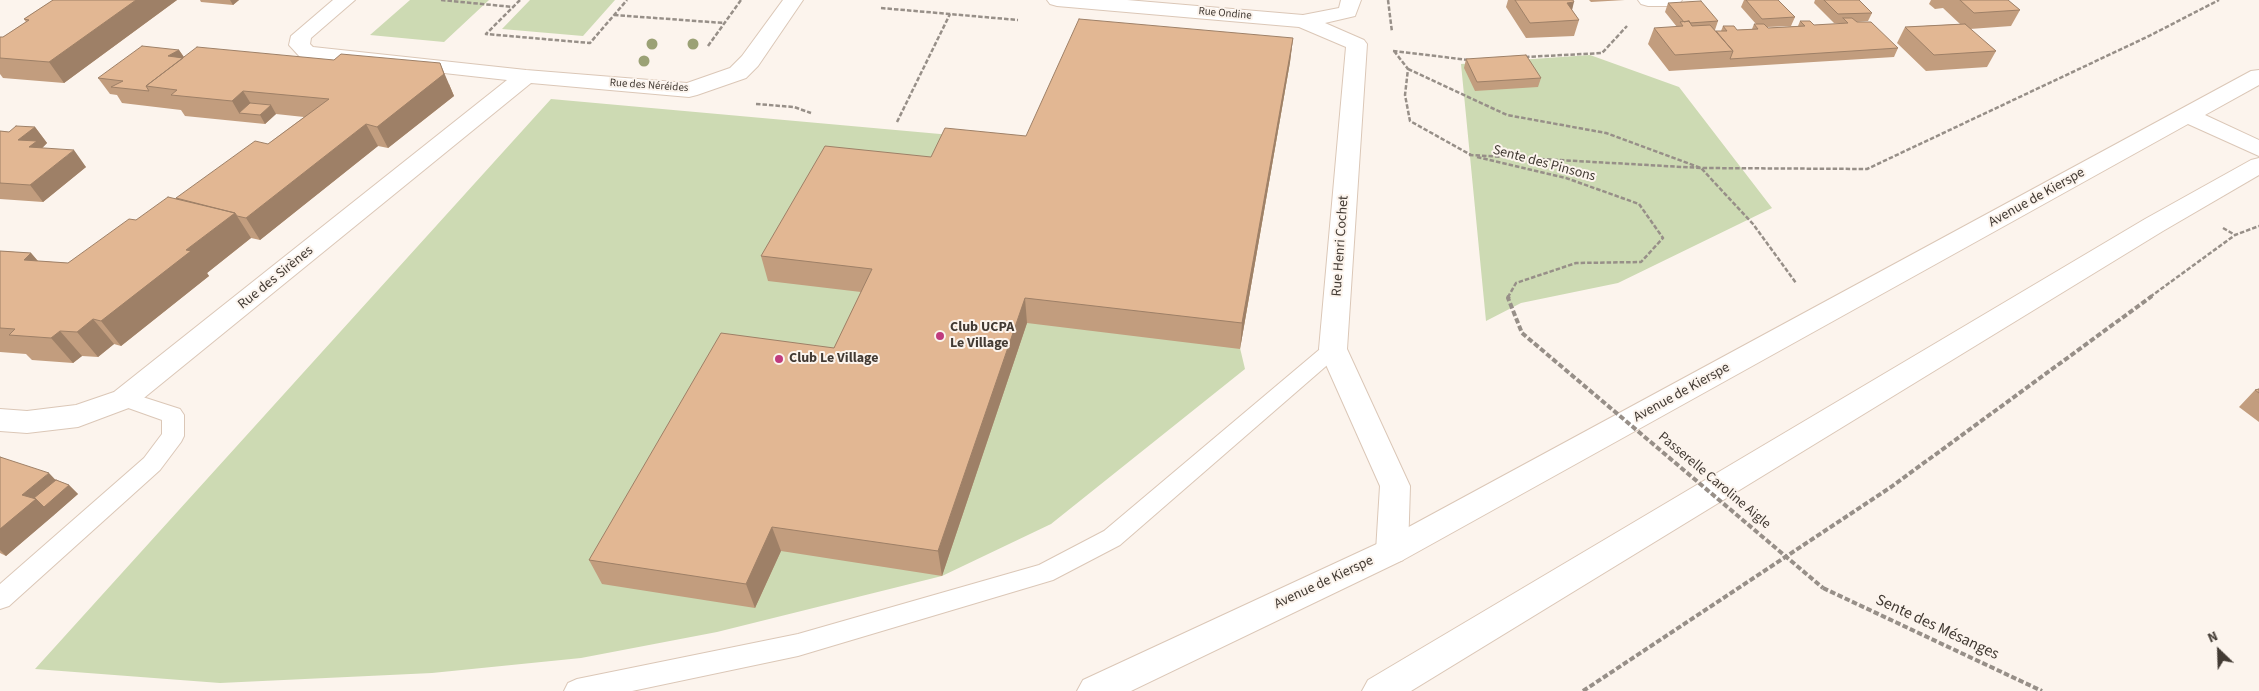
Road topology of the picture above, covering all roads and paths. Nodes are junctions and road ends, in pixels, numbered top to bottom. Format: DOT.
graph roads {
  1 [pos="344,0"];
  2 [pos="441,0"];
  3 [pos="520,0"];
  4 [pos="627,0"];
  5 [pos="741,0"];
  6 [pos="793,0"];
  7 [pos="1057,0"];
  8 [pos="1351,0"];
  9 [pos="1388,0"];
  10 [pos="1672,0"];
  11 [pos="2219,0"];
  12 [pos="1649,1"];
  13 [pos="513,7"];
  14 [pos="881,8"];
  15 [pos="950,14"];
  16 [pos="614,15"];
  17 [pos="1018,20"];
  18 [pos="1303,21"];
  19 [pos="724,23"];
  20 [pos="1392,34"];
  21 [pos="1393,43"];
  22 [pos="1394,51"];
  23 [pos="703,52"];
  24 [pos="1518,58"];
  25 [pos="1471,60"];
  26 [pos="1408,69"];
  27 [pos="526,76"];
  28 [pos="2259,76"];
  29 [pos="755,104"];
  30 [pos="811,113"];
  31 [pos="2189,116"];
  32 [pos="897,122"];
  33 [pos="2259,149"];
  34 [pos="1468,155"];
  35 [pos="2259,165"];
  36 [pos="1701,168"];
  37 [pos="2259,226"];
  38 [pos="1796,283"];
  39 [pos="1522,333"];
  40 [pos="1333,349"];
  41 [pos="124,399"];
  42 [pos="3,424"];
  43 [pos="1392,551"];
  44 [pos="1823,588"];
  45 [pos="0,598"];
  46 [pos="2035,690"];
  47 [pos="577,691"];
  48 [pos="1095,691"];
  49 [pos="1380,691"];
  50 [pos="1583,691"];
  51 [pos="2042,691"];
  1 -- 27 [label="street, Rue des Néréides"];
  2 -- 13 [label="path"];
  3 -- 13 [label="path"];
  4 -- 16 [label="path"];
  5 -- 19 [label="path"];
  6 -- 27 [label="street, Rue des Néréides"];
  7 -- 18 [label="street, Rue Ondine"];
  8 -- 18 [label="street"];
  9 -- 20 [label="path"];
  10 -- 12 [label="street"];
  11 -- 36 [label="path"];
  12 -- 24 [label="path"];
  13 -- 16 [label="path"];
  14 -- 15 [label="path"];
  15 -- 17 [label="path"];
  15 -- 32 [label="path"];
  16 -- 19 [label="path"];
  18 -- 40 [label="street, Rue Henri Cochet"];
  19 -- 23 [label="path"];
  21 -- 22 [label="path"];
  22 -- 25 [label="path"];
  22 -- 26 [label="path"];
  26 -- 34 [label="path, Sente des Pinsons"];
  26 -- 36 [label="path"];
  27 -- 41 [label="street, Rue des Sirènes"];
  28 -- 31 [label="street, Avenue de Kierspe"];
  29 -- 30 [label="path"];
  31 -- 33 [label="street"];
  31 -- 43 [label="street, Avenue de Kierspe"];
  34 -- 36 [label="path"];
  34 -- 39 [label="path, Sente des Pinsons"];
  35 -- 49 [label="street"];
  36 -- 38 [label="path"];
  37 -- 50 [label="path"];
  39 -- 44 [label="path, Passerelle Caroline Aigle, bridge"];
  40 -- 43 [label="street, Rue Henri Cochet"];
  40 -- 47 [label="lane"];
  41 -- 42 [label="street, Rue des Sirènes"];
  41 -- 45 [label="lane"];
  43 -- 48 [label="street, Avenue de Kierspe"];
  44 -- 46 [label="path, Sente des Mésanges"];
  46 -- 51 [label="path, Sente des Mésanges"];
}
